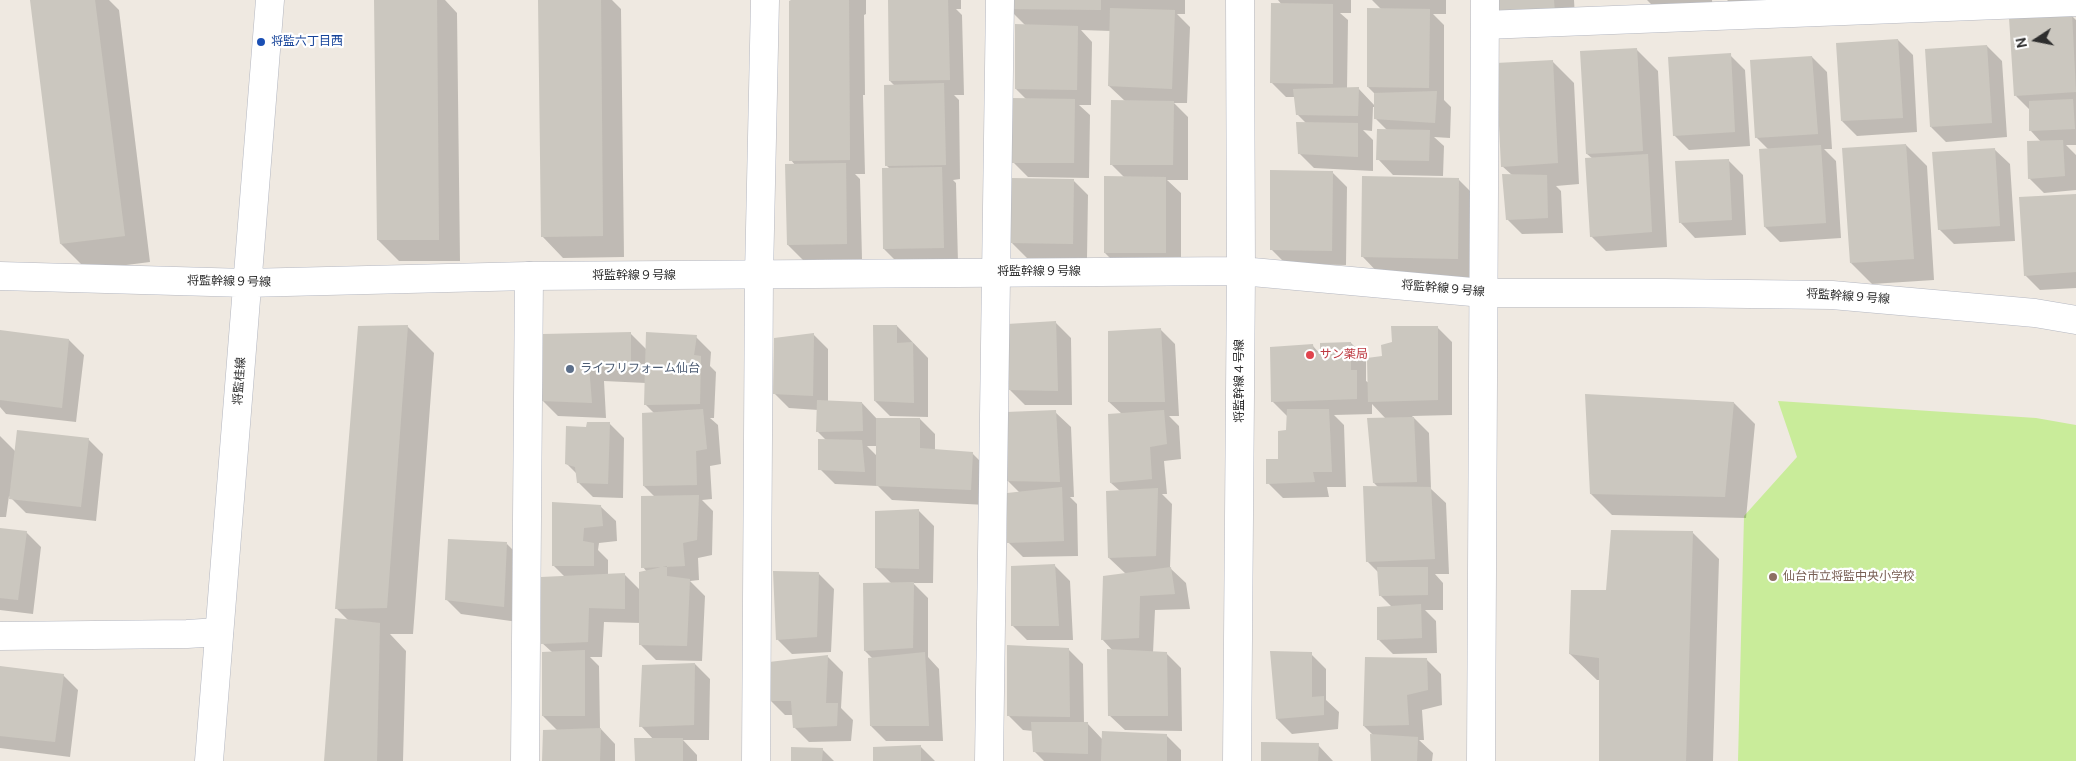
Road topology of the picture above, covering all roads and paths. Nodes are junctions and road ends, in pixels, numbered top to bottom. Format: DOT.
graph roads {
  1 [pos="270,0"];
  2 [pos="765,0"];
  3 [pos="1000,0"];
  4 [pos="1240,0"];
  5 [pos="2076,2"];
  6 [pos="1485,12"];
  7 [pos="1241,271"];
  8 [pos="995,272"];
  9 [pos="760,275"];
  10 [pos="0,276"];
  11 [pos="529,276"];
  12 [pos="246,283"];
  13 [pos="1482,293"];
  14 [pos="2076,320"];
  15 [pos="219,632"];
  16 [pos="0,636"];
  17 [pos="209,761"];
  18 [pos="525,761"];
  19 [pos="756,761"];
  20 [pos="989,761"];
  21 [pos="1237,761"];
  22 [pos="1481,761"];
  1 -- 12 [label="street, 将監桂線"];
  2 -- 9 [label="street"];
  3 -- 8 [label="street"];
  4 -- 7 [label="street, 将監幹線４号線"];
  5 -- 6 [label="street"];
  6 -- 13 [label="street"];
  7 -- 8 [label="street, 将監幹線９号線"];
  7 -- 13 [label="street, 将監幹線９号線"];
  7 -- 21 [label="street, 将監幹線４号線"];
  8 -- 9 [label="street, 将監幹線９号線"];
  8 -- 20 [label="street"];
  9 -- 11 [label="street, 将監幹線９号線"];
  9 -- 19 [label="street"];
  10 -- 12 [label="street, 将監幹線９号線"];
  11 -- 12 [label="street, 将監幹線９号線"];
  11 -- 18 [label="street"];
  12 -- 15 [label="street, 将監桂線"];
  13 -- 14 [label="street, 将監幹線９号線"];
  13 -- 22 [label="street"];
  15 -- 16 [label="street"];
  15 -- 17 [label="street, 将監桂線"];
}
